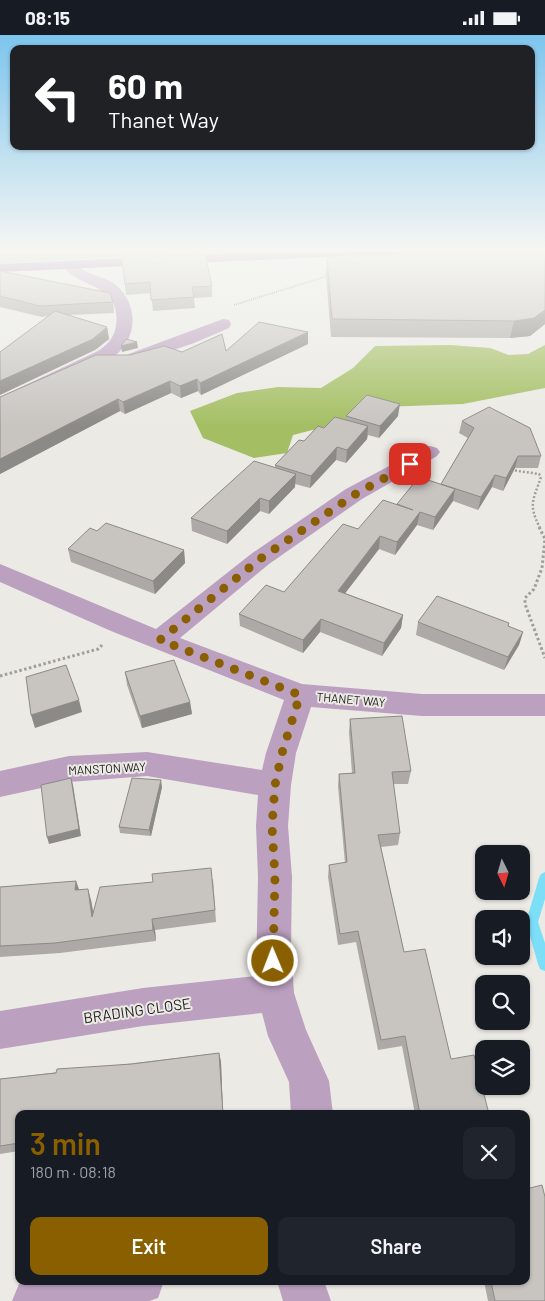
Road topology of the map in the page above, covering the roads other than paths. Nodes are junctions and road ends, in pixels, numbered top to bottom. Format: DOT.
graph roads {
  1 [pos="123,308"];
  2 [pos="224,323"];
  3 [pos="95,359"];
  4 [pos="0,404"];
  5 [pos="430,452"];
  6 [pos="0,573"];
  7 [pos="160,640"];
  8 [pos="300,695"];
  9 [pos="545,705"];
  10 [pos="0,784"];
  11 [pos="275,785"];
  12 [pos="275,993"];
  13 [pos="0,1030"];
  14 [pos="312,1110"];
  15 [pos="120,1285"];
  16 [pos="301,1285"];
  17 [pos="36,1301"];
  18 [pos="307,1301"];
  1 -- 3 [label="street"];
  2 -- 3 [label="street"];
  3 -- 4 [label="street"];
  5 -- 7 [label="street"];
  6 -- 7 [label="street, THANET WAY"];
  7 -- 8 [label="street, THANET WAY"];
  8 -- 9 [label="street, THANET WAY"];
  8 -- 11 [label="street"];
  10 -- 11 [label="street, MANSTON WAY"];
  11 -- 12 [label="street"];
  12 -- 13 [label="street, BRADING CLOSE"];
  12 -- 14 [label="street"];
  15 -- 17 [label="street"];
  16 -- 18 [label="street"];
}
